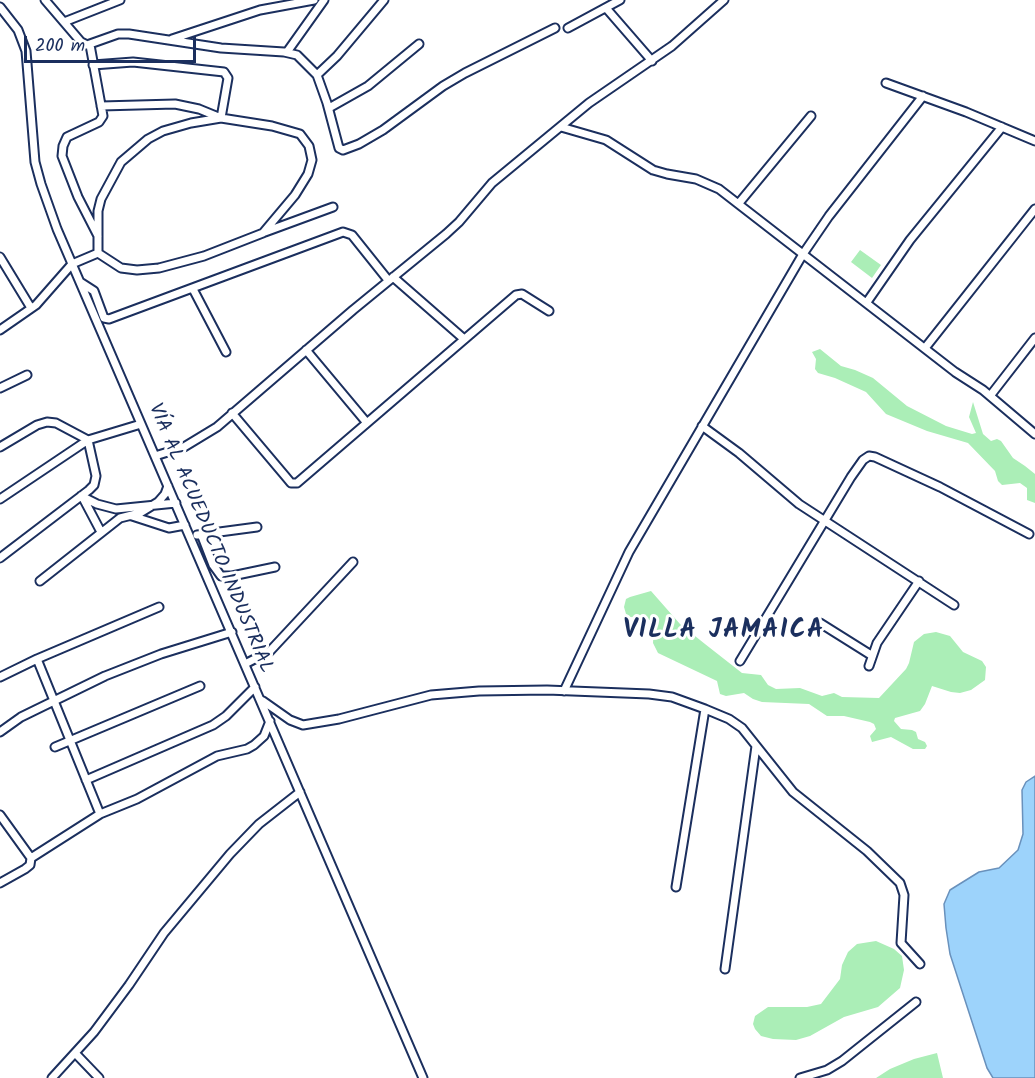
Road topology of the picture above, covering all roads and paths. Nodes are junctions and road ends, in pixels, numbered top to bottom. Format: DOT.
graph roads {
  1 [pos="45,0"];
  2 [pos="120,0"];
  3 [pos="314,0"];
  4 [pos="324,0"];
  5 [pos="384,0"];
  6 [pos="620,0"];
  7 [pos="724,0"];
  8 [pos="103,3"];
  9 [pos="0,7"];
  10 [pos="606,8"];
  11 [pos="64,22"];
  12 [pos="555,28"];
  13 [pos="568,28"];
  14 [pos="169,39"];
  15 [pos="420,44"];
  16 [pos="90,45"];
  17 [pos="286,52"];
  18 [pos="652,61"];
  19 [pos="93,64"];
  20 [pos="317,75"];
  21 [pos="886,83"];
  22 [pos="923,96"];
  23 [pos="101,106"];
  24 [pos="329,108"];
  25 [pos="811,116"];
  26 [pos="221,118"];
  27 [pos="561,127"];
  28 [pos="1002,127"];
  29 [pos="1035,141"];
  30 [pos="739,203"];
  31 [pos="333,207"];
  32 [pos="1035,209"];
  33 [pos="263,233"];
  34 [pos="99,237"];
  35 [pos="98,254"];
  36 [pos="802,254"];
  37 [pos="0,257"];
  38 [pos="72,264"];
  39 [pos="391,279"];
  40 [pos="80,282"];
  41 [pos="193,289"];
  42 [pos="867,302"];
  43 [pos="31,308"];
  44 [pos="549,311"];
  45 [pos="0,330"];
  46 [pos="1035,338"];
  47 [pos="464,339"];
  48 [pos="925,348"];
  49 [pos="306,350"];
  50 [pos="226,352"];
  51 [pos="27,375"];
  52 [pos="0,388"];
  53 [pos="990,396"];
  54 [pos="232,413"];
  55 [pos="367,423"];
  56 [pos="141,424"];
  57 [pos="702,426"];
  58 [pos="1035,434"];
  59 [pos="88,440"];
  60 [pos="0,447"];
  61 [pos="155,456"];
  62 [pos="168,486"];
  63 [pos="81,496"];
  64 [pos="0,499"];
  65 [pos="176,503"];
  66 [pos="151,507"];
  67 [pos="116,509"];
  68 [pos="127,515"];
  69 [pos="825,520"];
  70 [pos="185,525"];
  71 [pos="256,528"];
  72 [pos="101,532"];
  73 [pos="201,534"];
  74 [pos="1029,534"];
  75 [pos="190,536"];
  76 [pos="0,558"];
  77 [pos="353,562"];
  78 [pos="275,567"];
  79 [pos="40,581"];
  80 [pos="919,581"];
  81 [pos="954,604"];
  82 [pos="159,608"];
  83 [pos="820,623"];
  84 [pos="232,632"];
  85 [pos="872,655"];
  86 [pos="37,659"];
  87 [pos="740,661"];
  88 [pos="245,664"];
  89 [pos="869,666"];
  90 [pos="0,677"];
  91 [pos="200,686"];
  92 [pos="255,687"];
  93 [pos="564,691"];
  94 [pos="261,700"];
  95 [pos="54,701"];
  96 [pos="705,709"];
  97 [pos="270,721"];
  98 [pos="0,732"];
  99 [pos="70,741"];
  100 [pos="756,746"];
  101 [pos="55,747"];
  102 [pos="86,780"];
  103 [pos="300,792"];
  104 [pos="100,814"];
  105 [pos="0,815"];
  106 [pos="31,858"];
  107 [pos="0,883"];
  108 [pos="676,887"];
  109 [pos="920,964"];
  110 [pos="725,969"];
  111 [pos="916,1002"];
  112 [pos="75,1053"];
  113 [pos="52,1078"];
  114 [pos="99,1078"];
  115 [pos="423,1078"];
  116 [pos="800,1078"];
  1 -- 11 [label="street"];
  2 -- 8 [label="street"];
  3 -- 14 [label="street"];
  4 -- 17 [label="street"];
  5 -- 20 [label="street"];
  6 -- 10 [label="street"];
  7 -- 18 [label="street"];
  8 -- 11 [label="street"];
  9 -- 38 [label="street, VÍA AL ACUEDUCTO INDUSTRIAL"];
  10 -- 13 [label="street"];
  10 -- 18 [label="street"];
  11 -- 16 [label="street"];
  12 -- 24 [label="street"];
  14 -- 16 [label="street"];
  14 -- 17 [label="street"];
  15 -- 24 [label="street"];
  16 -- 19 [label="street"];
  17 -- 20 [label="street"];
  18 -- 27 [label="street"];
  19 -- 23 [label="street"];
  19 -- 26 [label="street"];
  20 -- 24 [label="street"];
  21 -- 22 [label="street"];
  22 -- 28 [label="street"];
  22 -- 36 [label="street"];
  23 -- 26 [label="street"];
  23 -- 34 [label="street"];
  25 -- 30 [label="street"];
  26 -- 33 [label="street"];
  26 -- 34 [label="street"];
  27 -- 30 [label="street"];
  27 -- 39 [label="street"];
  28 -- 29 [label="street"];
  28 -- 42 [label="street"];
  30 -- 36 [label="street"];
  31 -- 33 [label="street"];
  32 -- 48 [label="street"];
  33 -- 35 [label="street"];
  34 -- 35 [label="street"];
  35 -- 38 [label="street"];
  36 -- 42 [label="street"];
  36 -- 57 [label="street"];
  37 -- 43 [label="street"];
  38 -- 40 [label="street, VÍA AL ACUEDUCTO INDUSTRIAL"];
  38 -- 43 [label="street"];
  39 -- 41 [label="street"];
  39 -- 47 [label="street"];
  39 -- 49 [label="street"];
  40 -- 41 [label="street"];
  40 -- 56 [label="street, VÍA AL ACUEDUCTO INDUSTRIAL"];
  41 -- 50 [label="street"];
  42 -- 48 [label="street"];
  43 -- 45 [label="street"];
  44 -- 47 [label="street"];
  46 -- 53 [label="street"];
  47 -- 55 [label="street"];
  48 -- 53 [label="street"];
  49 -- 54 [label="street"];
  49 -- 55 [label="street"];
  51 -- 52 [label="street"];
  53 -- 58 [label="street"];
  54 -- 55 [label="street"];
  54 -- 61 [label="street"];
  56 -- 59 [label="street"];
  56 -- 61 [label="street, VÍA AL ACUEDUCTO INDUSTRIAL"];
  57 -- 69 [label="street"];
  57 -- 93 [label="street"];
  59 -- 60 [label="street"];
  59 -- 63 [label="street"];
  59 -- 64 [label="street"];
  61 -- 62 [label="street, VÍA AL ACUEDUCTO INDUSTRIAL"];
  62 -- 65 [label="street, VÍA AL ACUEDUCTO INDUSTRIAL"];
  62 -- 66 [label="street"];
  63 -- 67 [label="street"];
  63 -- 72 [label="street"];
  63 -- 76 [label="street"];
  65 -- 66 [label="street"];
  65 -- 70 [label="street, VÍA AL ACUEDUCTO INDUSTRIAL"];
  66 -- 67 [label="street"];
  66 -- 68 [label="street"];
  67 -- 68 [label="street"];
  68 -- 70 [label="street"];
  68 -- 72 [label="street"];
  69 -- 74 [label="street"];
  69 -- 80 [label="street"];
  69 -- 87 [label="street"];
  70 -- 75 [label="street, VÍA AL ACUEDUCTO INDUSTRIAL"];
  71 -- 73 [label="street"];
  72 -- 79 [label="street"];
  73 -- 75 [label="street"];
  73 -- 78 [label="street"];
  75 -- 84 [label="street, VÍA AL ACUEDUCTO INDUSTRIAL"];
  77 -- 88 [label="street"];
  80 -- 81 [label="street"];
  80 -- 85 [label="street"];
  82 -- 86 [label="street"];
  83 -- 85 [label="street"];
  84 -- 88 [label="street, VÍA AL ACUEDUCTO INDUSTRIAL"];
  84 -- 95 [label="street"];
  85 -- 89 [label="street"];
  86 -- 90 [label="street"];
  86 -- 95 [label="street"];
  88 -- 92 [label="street, VÍA AL ACUEDUCTO INDUSTRIAL"];
  91 -- 99 [label="street"];
  92 -- 94 [label="street, VÍA AL ACUEDUCTO INDUSTRIAL"];
  92 -- 102 [label="street"];
  93 -- 94 [label="street"];
  93 -- 96 [label="street"];
  94 -- 97 [label="street, VÍA AL ACUEDUCTO INDUSTRIAL"];
  95 -- 98 [label="street"];
  95 -- 99 [label="street"];
  96 -- 100 [label="street"];
  96 -- 108 [label="street"];
  97 -- 103 [label="street, VÍA AL ACUEDUCTO INDUSTRIAL"];
  97 -- 104 [label="street"];
  99 -- 101 [label="street"];
  99 -- 102 [label="street"];
  100 -- 109 [label="street"];
  100 -- 110 [label="street"];
  102 -- 104 [label="street"];
  103 -- 112 [label="street"];
  103 -- 115 [label="street, VÍA AL ACUEDUCTO INDUSTRIAL"];
  104 -- 106 [label="street"];
  105 -- 106 [label="street"];
  106 -- 107 [label="street"];
  111 -- 116 [label="street"];
  112 -- 113 [label="street"];
  112 -- 114 [label="street"];
}
